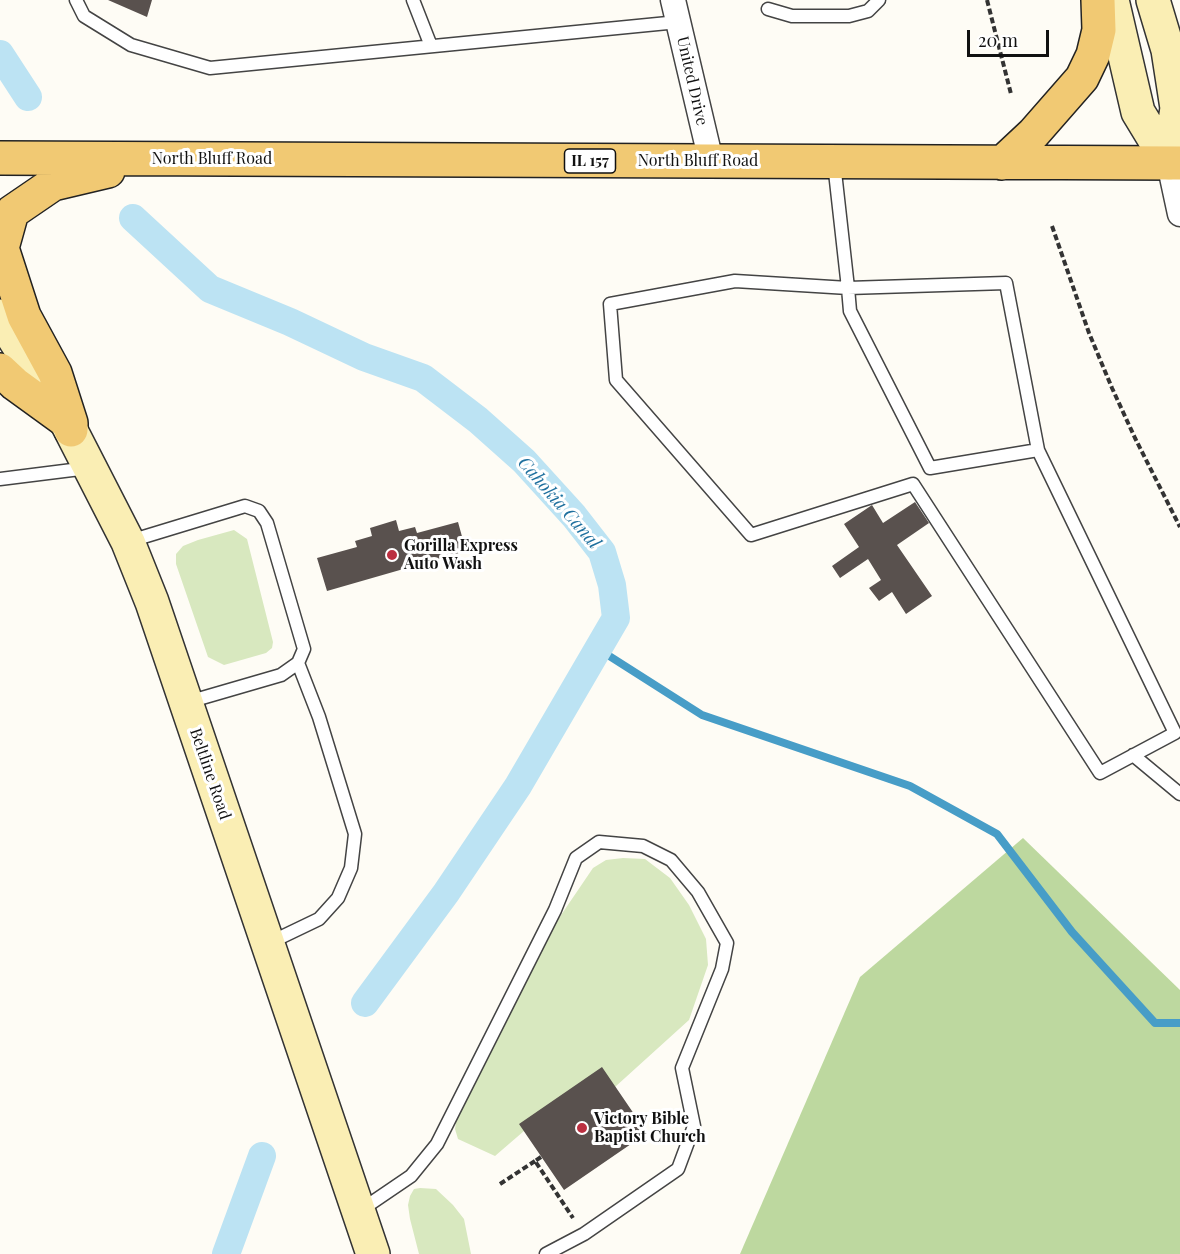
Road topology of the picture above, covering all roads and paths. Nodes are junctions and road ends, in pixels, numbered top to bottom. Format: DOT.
graph roads {
  1 [pos="76,0"];
  2 [pos="413,0"];
  3 [pos="879,0"];
  4 [pos="987,0"];
  5 [pos="1098,0"];
  6 [pos="1112,0"];
  7 [pos="1153,0"];
  8 [pos="768,9"];
  9 [pos="675,11"];
  10 [pos="431,46"];
  11 [pos="1011,94"];
  12 [pos="0,158"];
  13 [pos="173,159"];
  14 [pos="711,161"];
  15 [pos="834,162"];
  16 [pos="1002,163"];
  17 [pos="1174,163"];
  18 [pos="1180,214"];
  19 [pos="1052,226"];
  20 [pos="848,288"];
  21 [pos="0,316"];
  22 [pos="0,370"];
  23 [pos="68,426"];
  24 [pos="1038,450"];
  25 [pos="90,468"];
  26 [pos="930,468"];
  27 [pos="0,479"];
  28 [pos="913,484"];
  29 [pos="1180,527"];
  30 [pos="128,542"];
  31 [pos="298,663"];
  32 [pos="186,703"];
  33 [pos="1133,755"];
  34 [pos="1180,794"];
  35 [pos="267,944"];
  36 [pos="541,1157"];
  37 [pos="535,1161"];
  38 [pos="500,1184"];
  39 [pos="358,1211"];
  40 [pos="584,1234"];
  41 [pos="373,1254"];
  42 [pos="546,1254"];
  1 -- 10 [label="lane"];
  2 -- 10 [label="lane"];
  3 -- 8 [label="lane"];
  4 -- 11 [label="path"];
  5 -- 16 [label="main road"];
  6 -- 17 [label="main road"];
  7 -- 17 [label="main road"];
  9 -- 10 [label="lane"];
  9 -- 14 [label="street, United Drive"];
  12 -- 13 [label="main road, North Bluff Road / IL 157"];
  13 -- 14 [label="main road, North Bluff Road / IL 157"];
  13 -- 23 [label="main road"];
  14 -- 15 [label="main road, North Bluff Road / IL 157"];
  15 -- 16 [label="main road, North Bluff Road / IL 157"];
  15 -- 20 [label="lane"];
  16 -- 17 [label="main road, North Bluff Road / IL 157"];
  17 -- 18 [label="street"];
  19 -- 29 [label="path"];
  20 -- 24 [label="lane"];
  20 -- 26 [label="lane"];
  20 -- 28 [label="lane"];
  21 -- 23 [label="main road, Beltline Road"];
  22 -- 23 [label="main road"];
  23 -- 25 [label="main road, Beltline Road"];
  24 -- 26 [label="lane"];
  24 -- 33 [label="lane"];
  25 -- 27 [label="lane"];
  25 -- 30 [label="main road, Beltline Road"];
  26 -- 28 [label="lane"];
  28 -- 33 [label="lane"];
  30 -- 31 [label="lane"];
  30 -- 32 [label="main road, Beltline Road"];
  31 -- 32 [label="lane"];
  31 -- 35 [label="lane"];
  32 -- 35 [label="main road, Beltline Road"];
  33 -- 34 [label="lane"];
  35 -- 39 [label="main road, Beltline Road"];
  36 -- 37 [label="path"];
  37 -- 38 [label="path"];
  37 -- 40 [label="path"];
  39 -- 40 [label="lane"];
  39 -- 41 [label="main road, Beltline Road"];
  40 -- 42 [label="lane"];
}
